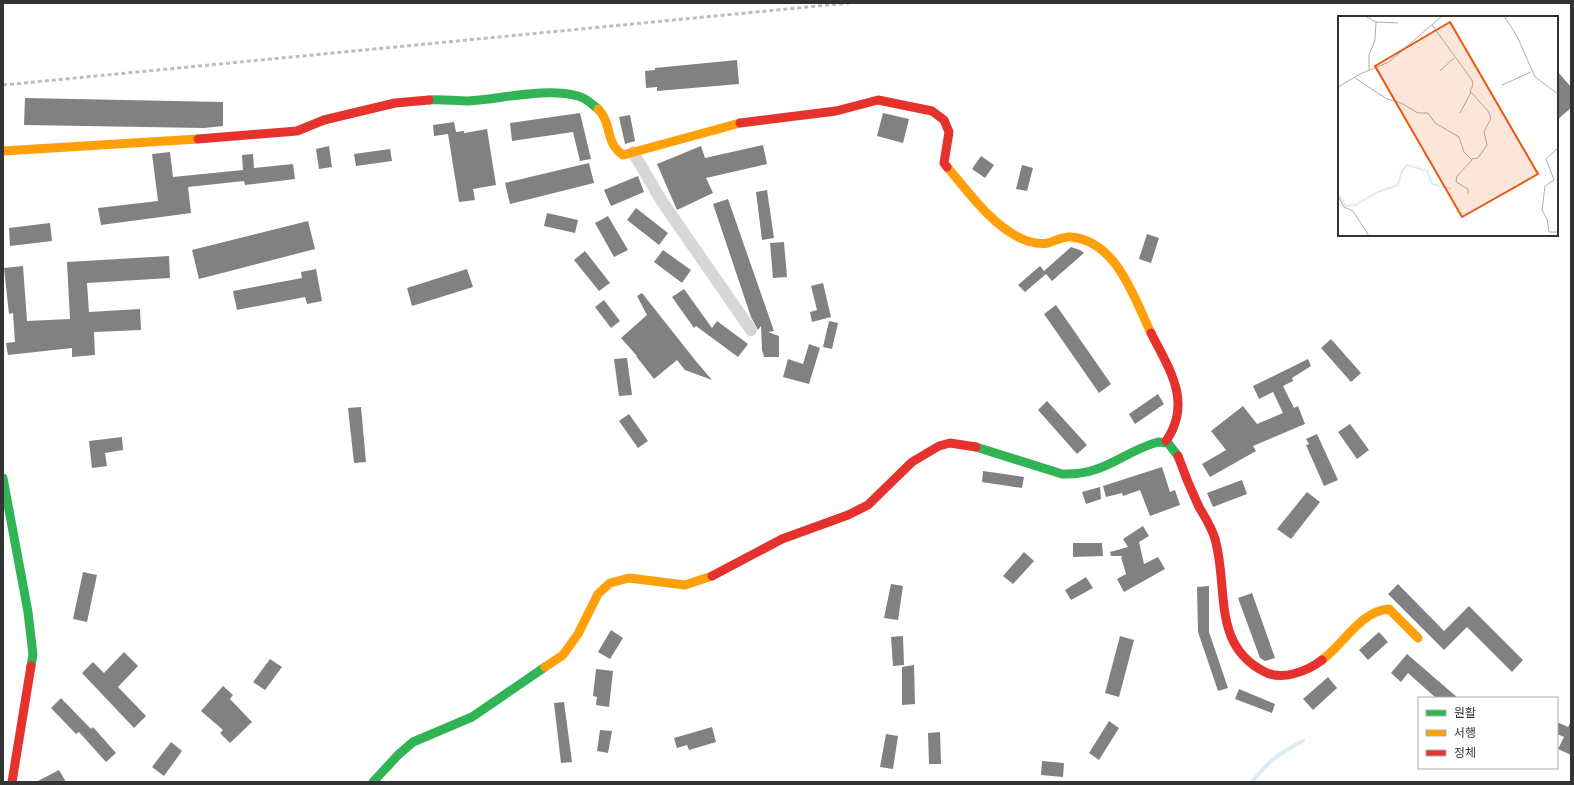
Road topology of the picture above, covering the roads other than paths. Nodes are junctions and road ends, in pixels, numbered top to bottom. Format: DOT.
graph roads {
  1 [pos="3,150"];
  2 [pos="633,152"];
  3 [pos="751,330"];
  4 [pos="1166,441"];
  5 [pos="3,478"];
  6 [pos="1418,638"];
  7 [pos="12,782"];
  8 [pos="373,782"];
  1 -- 2 [label="street"];
  2 -- 3 [label="street"];
  2 -- 4 [label="street"];
  4 -- 6 [label="street"];
  4 -- 8 [label="street"];
  5 -- 7 [label="street"];
}
